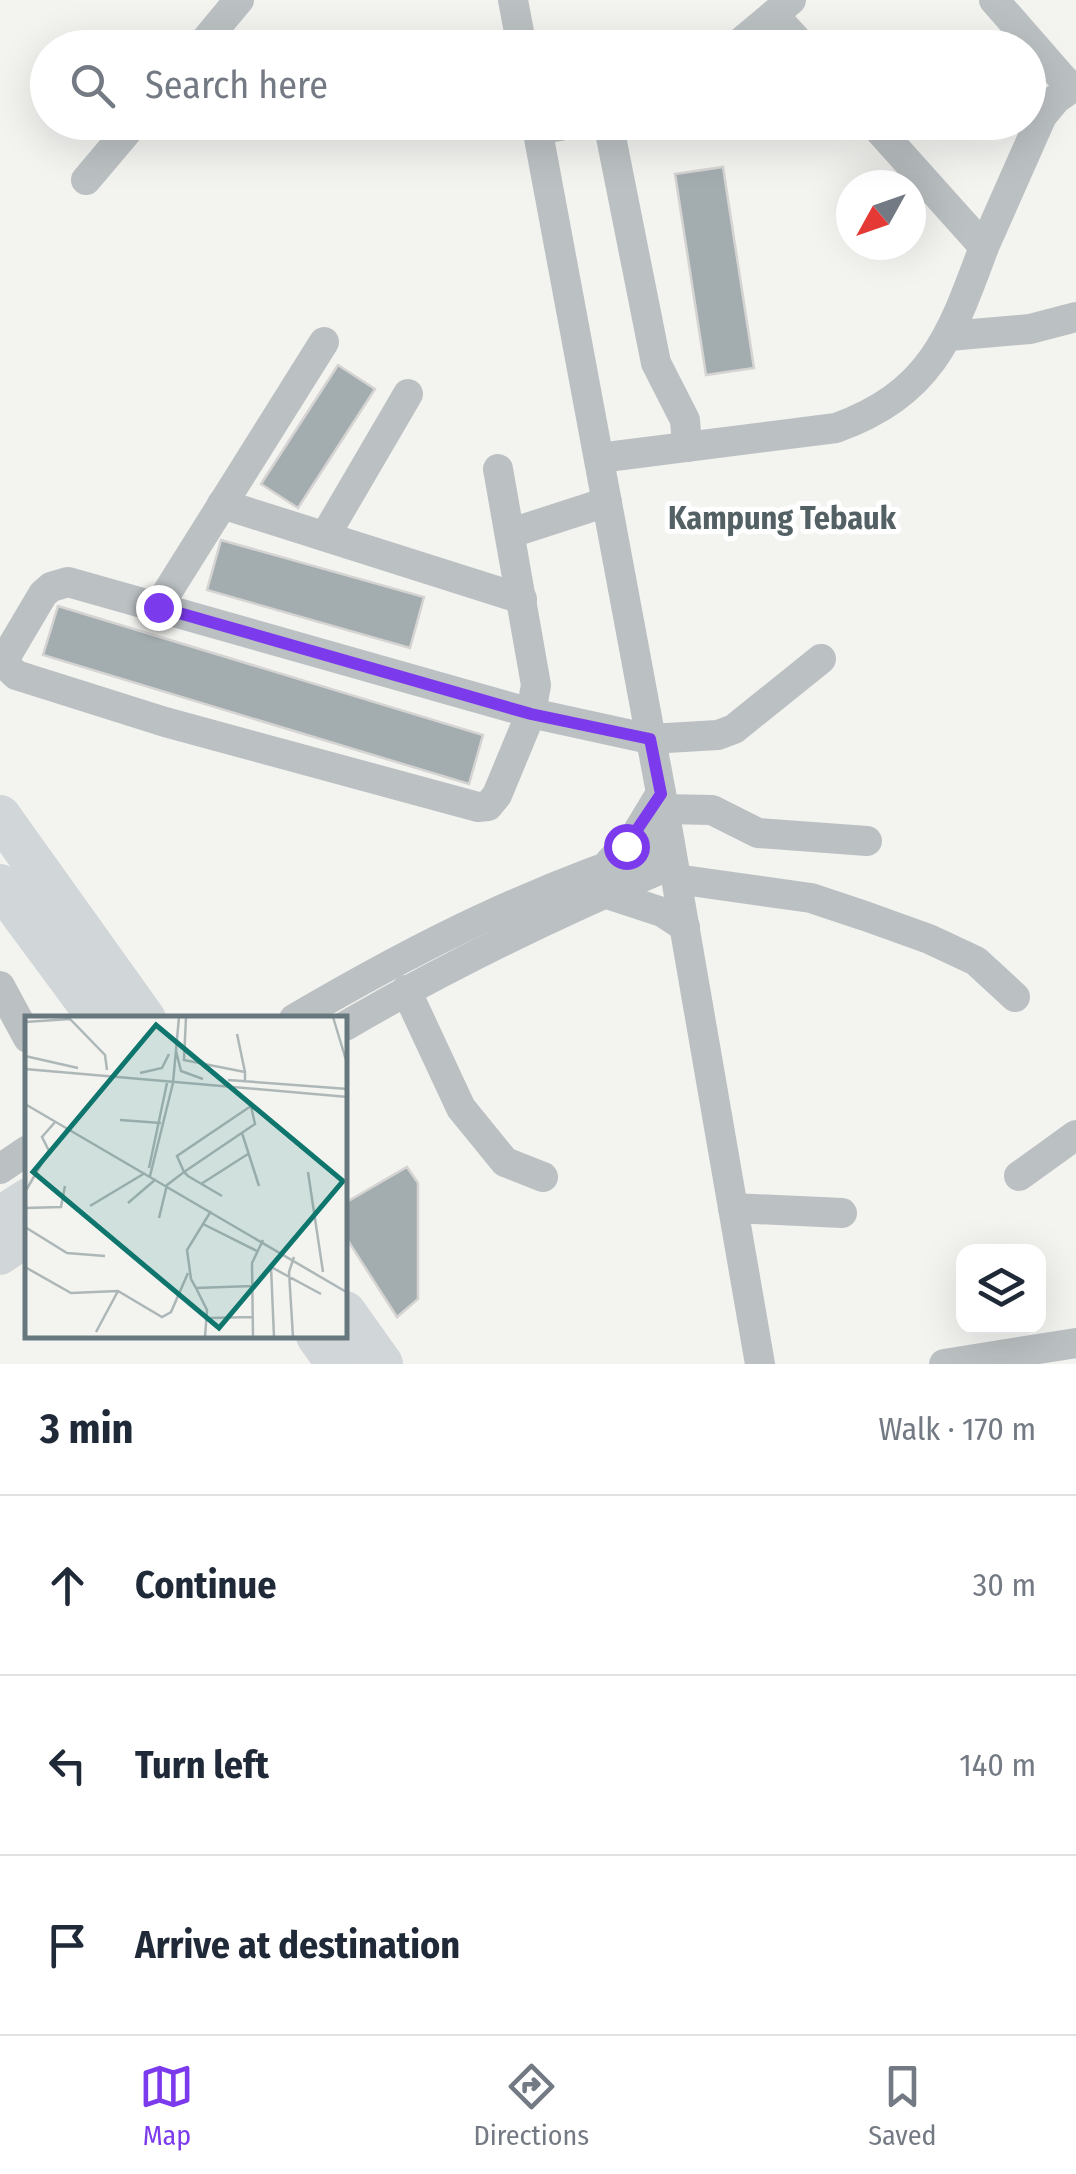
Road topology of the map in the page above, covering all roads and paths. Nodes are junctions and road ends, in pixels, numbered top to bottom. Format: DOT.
graph roads {
  1 [pos="240,0"];
  2 [pos="513,0"];
  3 [pos="994,0"];
  4 [pos="783,7"];
  5 [pos="214,30"];
  6 [pos="519,30"];
  7 [pos="756,30"];
  8 [pos="795,30"];
  9 [pos="1022,30"];
  10 [pos="1046,56"];
  11 [pos="1074,86"];
  12 [pos="1046,112"];
  13 [pos="120,140"];
  14 [pos="540,140"];
  15 [pos="612,140"];
  16 [pos="888,140"];
  17 [pos="1031,140"];
  18 [pos="86,180"];
  19 [pos="984,247"];
  20 [pos="1076,317"];
  21 [pos="950,336"];
  22 [pos="324,342"];
  23 [pos="408,394"];
  24 [pos="687,447"];
  25 [pos="599,458"];
  26 [pos="498,469"];
  27 [pos="607,502"];
  28 [pos="222,504"];
  29 [pos="512,534"];
  30 [pos="324,536"];
  31 [pos="522,599"];
  32 [pos="158,607"];
  33 [pos="822,658"];
  34 [pos="531,714"];
  35 [pos="650,739"];
  36 [pos="662,801"];
  37 [pos="0,816"];
  38 [pos="867,841"];
  39 [pos="673,863"];
  40 [pos="606,879"];
  41 [pos="0,885"];
  42 [pos="685,927"];
  43 [pos="78,957"];
  44 [pos="0,986"];
  45 [pos="406,990"];
  46 [pos="1015,996"];
  47 [pos="86,1016"];
  48 [pos="98,1016"];
  49 [pos="142,1016"];
  50 [pos="162,1016"];
  51 [pos="299,1016"];
  52 [pos="348,1024"];
  53 [pos="25,1030"];
  54 [pos="1076,1136"];
  55 [pos="25,1152"];
  56 [pos="0,1169"];
  57 [pos="1020,1176"];
  58 [pos="543,1178"];
  59 [pos="25,1199"];
  60 [pos="733,1208"];
  61 [pos="842,1213"];
  62 [pos="0,1215"];
  63 [pos="25,1239"];
  64 [pos="0,1256"];
  65 [pos="348,1316"];
  66 [pos="319,1339"];
  67 [pos="1076,1343"];
  68 [pos="336,1364"];
  69 [pos="382,1364"];
  70 [pos="760,1364"];
  71 [pos="944,1364"];
  1 -- 5 [label="street"];
  2 -- 6 [label="street"];
  3 -- 9 [label="street"];
  4 -- 7 [label="street"];
  4 -- 8 [label="street"];
  10 -- 11 [label="street"];
  11 -- 12 [label="street"];
  13 -- 18 [label="street"];
  14 -- 25 [label="street"];
  15 -- 24 [label="street"];
  16 -- 19 [label="street"];
  17 -- 19 [label="street"];
  19 -- 21 [label="street"];
  20 -- 21 [label="street"];
  21 -- 24 [label="street"];
  22 -- 28 [label="street"];
  23 -- 30 [label="street"];
  24 -- 25 [label="street"];
  25 -- 27 [label="street"];
  26 -- 29 [label="street"];
  27 -- 29 [label="street"];
  27 -- 35 [label="street"];
  28 -- 30 [label="street"];
  28 -- 32 [label="street"];
  29 -- 31 [label="street"];
  30 -- 31 [label="street"];
  31 -- 34 [label="street"];
  32 -- 34 [label="street"];
  32 -- 34 [label="street"];
  33 -- 35 [label="street"];
  34 -- 35 [label="street"];
  35 -- 36 [label="street"];
  36 -- 38 [label="street"];
  36 -- 39 [label="street"];
  36 -- 40 [label="street"];
  37 -- 43 [label="highway"];
  39 -- 40 [label="street"];
  39 -- 42 [label="street"];
  39 -- 46 [label="street"];
  40 -- 42 [label="street"];
  40 -- 45 [label="street"];
  40 -- 51 [label="street"];
  41 -- 43 [label="highway"];
  42 -- 60 [label="street"];
  43 -- 47 [label="highway"];
  43 -- 48 [label="highway"];
  43 -- 49 [label="highway"];
  43 -- 50 [label="highway"];
  44 -- 53 [label="street"];
  45 -- 52 [label="street"];
  45 -- 58 [label="street"];
  54 -- 57 [label="street"];
  55 -- 56 [label="street"];
  59 -- 62 [label="main road"];
  60 -- 61 [label="street"];
  60 -- 70 [label="street"];
  63 -- 64 [label="main road"];
  65 -- 69 [label="highway"];
  66 -- 68 [label="highway"];
  67 -- 71 [label="street"];
}
